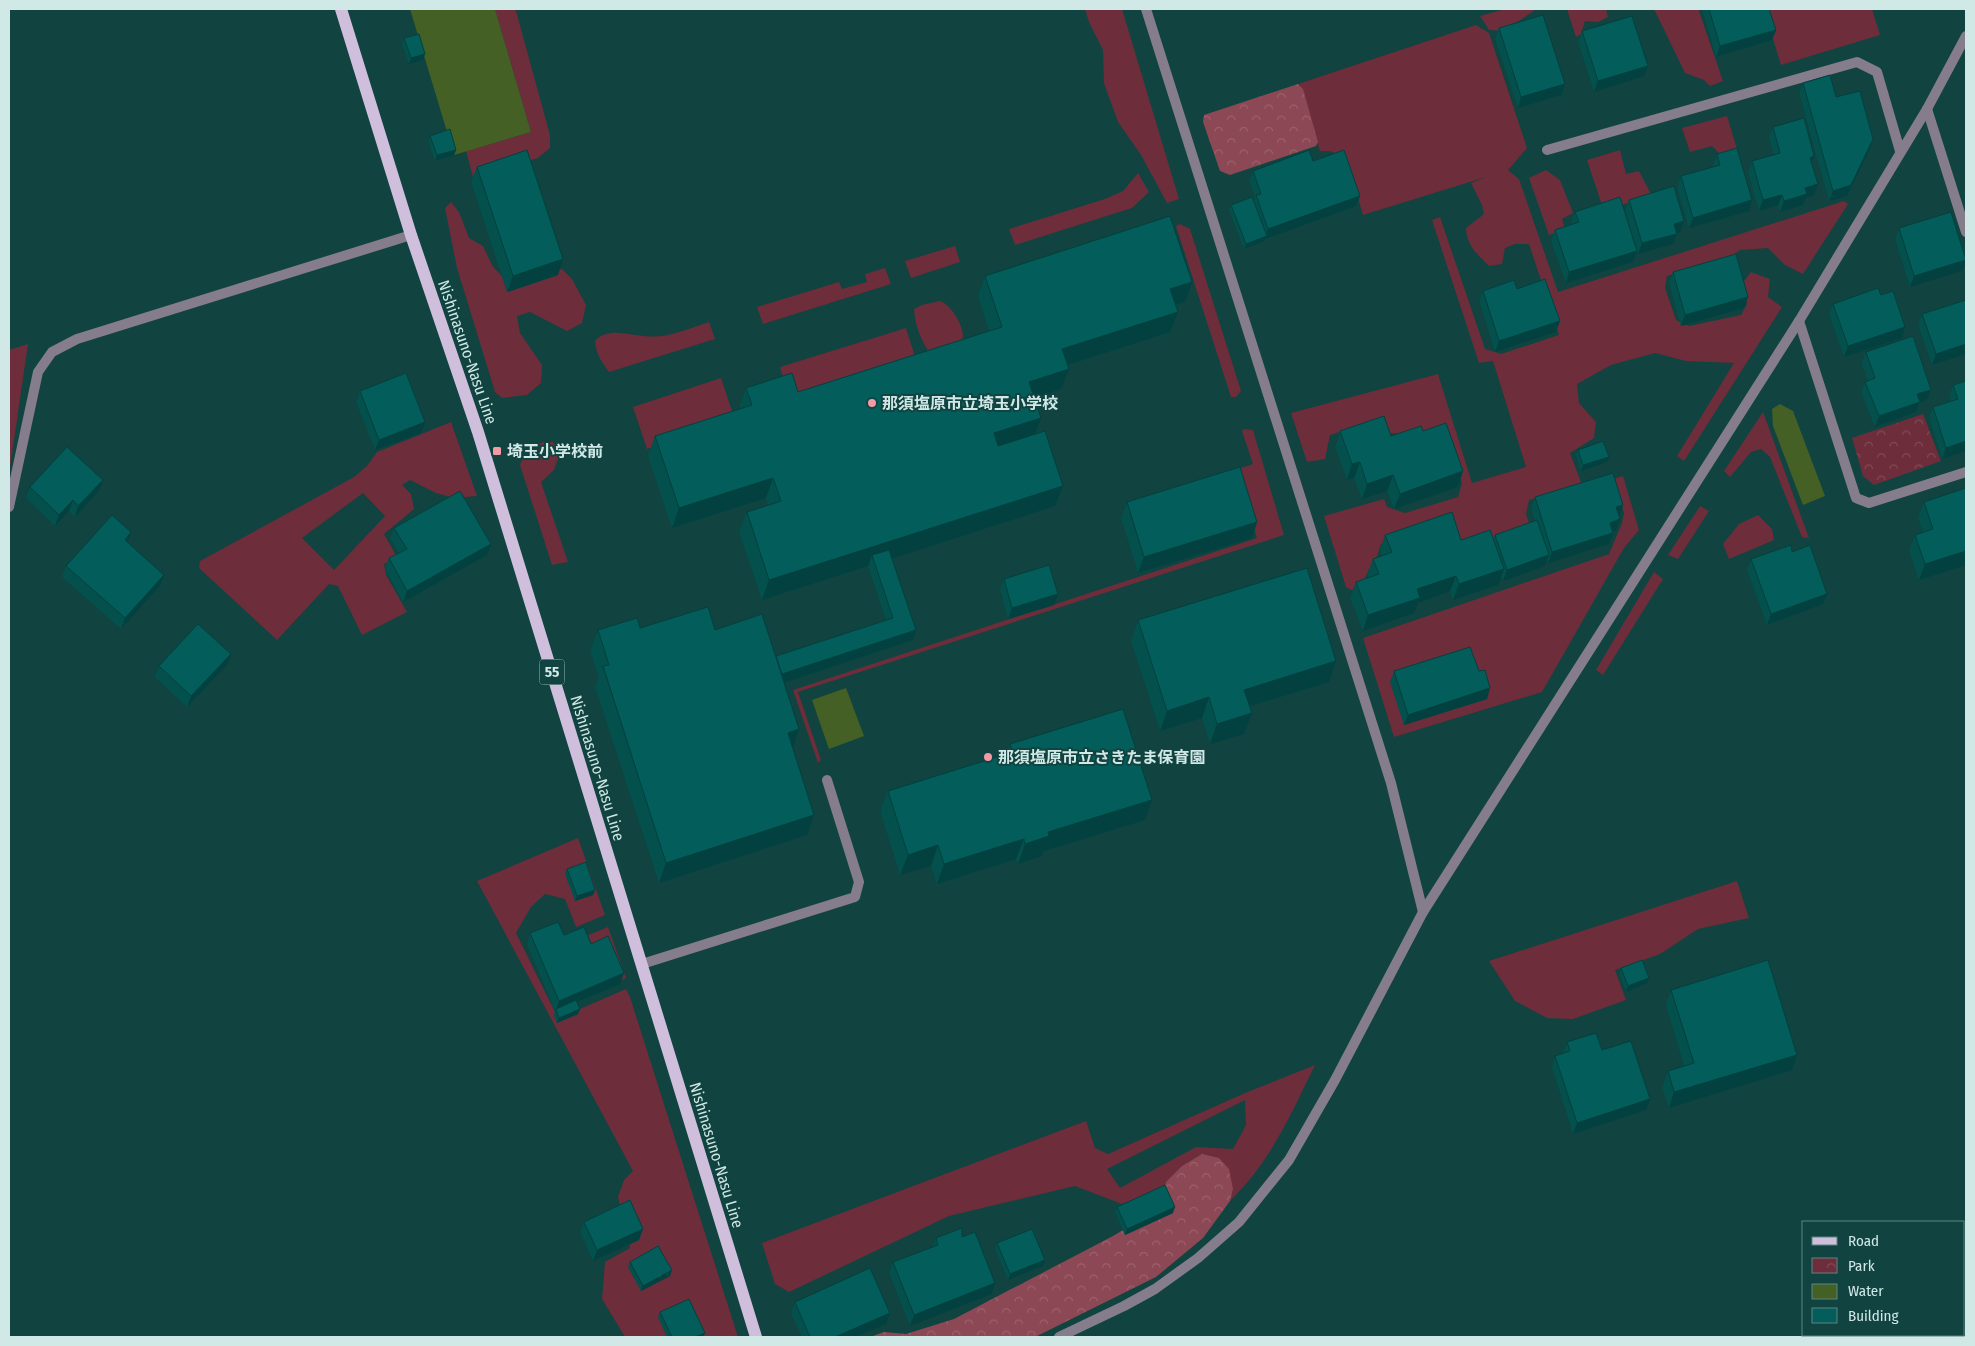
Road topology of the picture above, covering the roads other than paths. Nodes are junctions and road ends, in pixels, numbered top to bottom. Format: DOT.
graph roads {
  1 [pos="341,9"];
  2 [pos="1146,9"];
  3 [pos="1966,36"];
  4 [pos="1926,108"];
  5 [pos="1547,150"];
  6 [pos="1900,151"];
  7 [pos="1966,232"];
  8 [pos="411,235"];
  9 [pos="1799,321"];
  10 [pos="1966,472"];
  11 [pos="9,506"];
  12 [pos="827,780"];
  13 [pos="1422,912"];
  14 [pos="642,964"];
  15 [pos="756,1337"];
  16 [pos="1059,1337"];
  1 -- 8 [label="main road, Nishinasuno-Nasu Line / 55"];
  2 -- 13 [label="street"];
  3 -- 4 [label="street"];
  4 -- 6 [label="street"];
  4 -- 7 [label="street"];
  5 -- 6 [label="street"];
  6 -- 9 [label="street"];
  8 -- 11 [label="street"];
  8 -- 14 [label="main road, Nishinasuno-Nasu Line / 55"];
  9 -- 10 [label="street"];
  9 -- 13 [label="street"];
  12 -- 14 [label="street"];
  13 -- 16 [label="street"];
  14 -- 15 [label="main road, Nishinasuno-Nasu Line / 55"];
}
